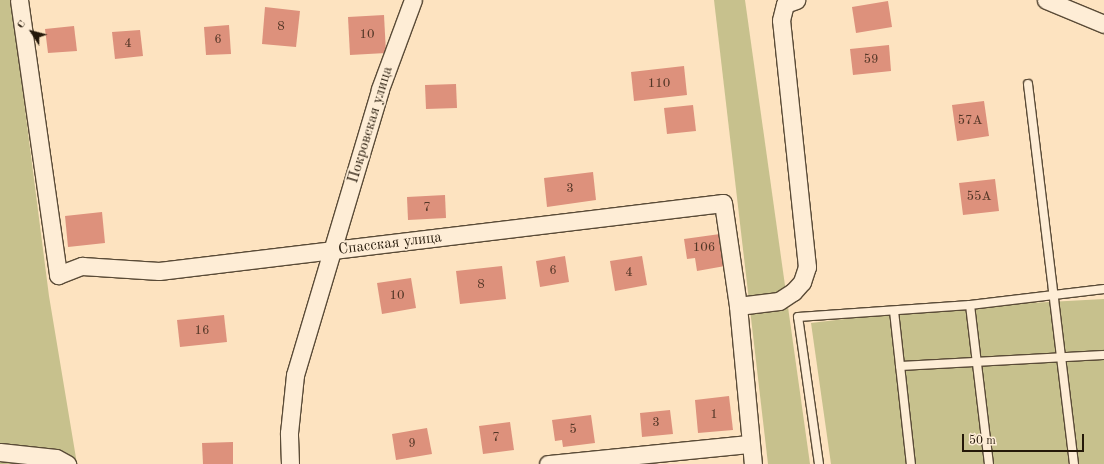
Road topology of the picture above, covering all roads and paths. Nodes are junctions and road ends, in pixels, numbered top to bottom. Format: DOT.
graph roads {
  1 [pos="19,0"];
  2 [pos="413,0"];
  3 [pos="796,0"];
  4 [pos="1046,0"];
  5 [pos="1104,24"];
  6 [pos="1028,84"];
  7 [pos="332,251"];
  8 [pos="1104,289"];
  9 [pos="1053,294"];
  10 [pos="738,306"];
  11 [pos="970,306"];
  12 [pos="894,311"];
  13 [pos="1104,355"];
  14 [pos="1061,356"];
  15 [pos="977,361"];
  16 [pos="900,366"];
  17 [pos="750,444"];
  18 [pos="0,452"];
  19 [pos="67,464"];
  20 [pos="290,464"];
  21 [pos="548,464"];
  22 [pos="753,464"];
  23 [pos="819,464"];
  24 [pos="911,464"];
  25 [pos="989,464"];
  26 [pos="1074,464"];
  1 -- 7 [label="street, Спасская улица"];
  2 -- 7 [label="street, Покровская улица"];
  3 -- 10 [label="street"];
  4 -- 5 [label="street"];
  6 -- 9 [label="lane"];
  7 -- 10 [label="street, Спасская улица"];
  7 -- 20 [label="street, Покровская улица"];
  8 -- 9 [label="lane"];
  9 -- 11 [label="lane"];
  9 -- 14 [label="lane"];
  10 -- 17 [label="street"];
  11 -- 12 [label="lane"];
  11 -- 15 [label="lane"];
  12 -- 16 [label="lane"];
  12 -- 23 [label="lane"];
  13 -- 14 [label="lane"];
  14 -- 15 [label="lane"];
  14 -- 26 [label="lane"];
  15 -- 16 [label="lane"];
  15 -- 25 [label="lane"];
  16 -- 24 [label="lane"];
  17 -- 21 [label="street"];
  17 -- 22 [label="street"];
  18 -- 19 [label="street"];
}
